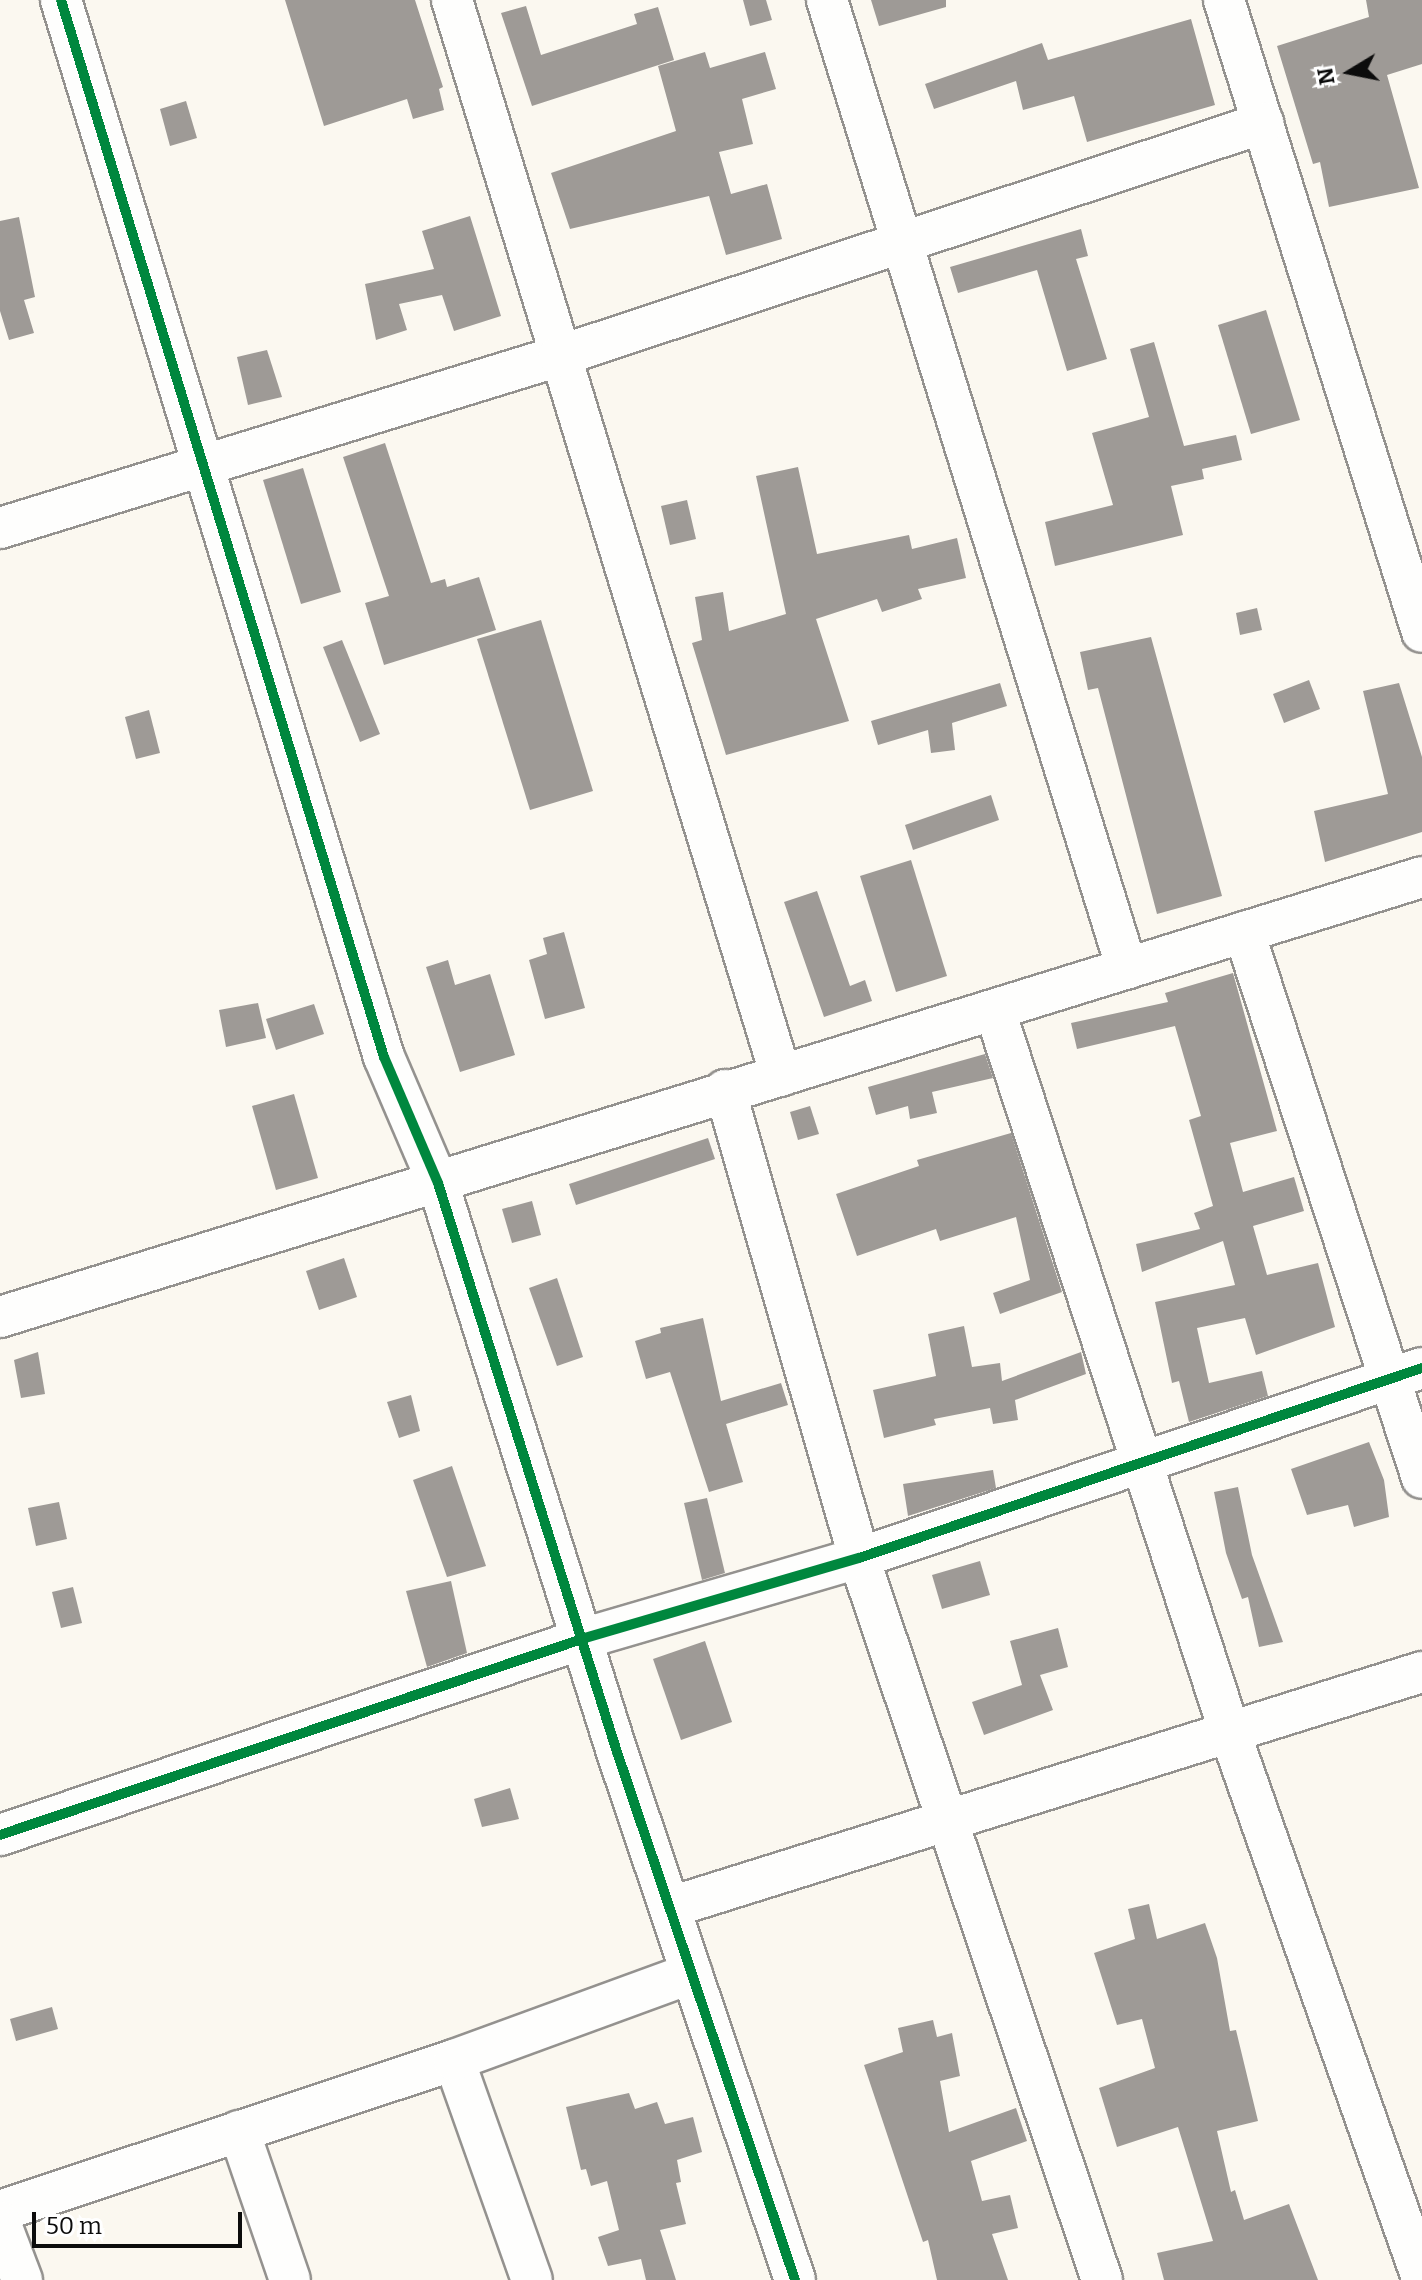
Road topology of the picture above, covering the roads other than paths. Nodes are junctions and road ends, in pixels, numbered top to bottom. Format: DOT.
graph roads {
  1 [pos="61,0"];
  2 [pos="452,0"];
  3 [pos="827,0"];
  4 [pos="1224,0"];
  5 [pos="1263,123"];
  6 [pos="899,241"];
  7 [pos="559,356"];
  8 [pos="201,465"];
  9 [pos="0,528"];
  10 [pos="1422,632"];
  11 [pos="1422,877"];
  12 [pos="1244,932"];
  13 [pos="1127,969"];
  14 [pos="995,1011"];
  15 [pos="781,1076"];
  16 [pos="725,1090"];
  17 [pos="438,1183"];
  18 [pos="0,1317"];
  19 [pos="1406,1374"];
  20 [pos="1141,1463"];
  21 [pos="1422,1478"];
  22 [pos="859,1558"];
  23 [pos="585,1638"];
  24 [pos="1422,1672"];
  25 [pos="1230,1733"];
  26 [pos="945,1819"];
  27 [pos="0,1835"];
  28 [pos="671,1907"];
  29 [pos="692,1973"];
  30 [pos="454,2060"];
  31 [pos="239,2131"];
  32 [pos="0,2211"];
  33 [pos="0,2222"];
  34 [pos="1422,2278"];
  35 [pos="22,2280"];
  36 [pos="290,2280"];
  37 [pos="532,2280"];
  38 [pos="795,2280"];
  39 [pos="1102,2280"];
  1 -- 8 [label="street"];
  2 -- 7 [label="street"];
  3 -- 6 [label="street"];
  4 -- 5 [label="street"];
  5 -- 6 [label="street"];
  5 -- 10 [label="street"];
  6 -- 7 [label="street"];
  6 -- 13 [label="street"];
  7 -- 8 [label="street"];
  7 -- 15 [label="street"];
  8 -- 9 [label="street"];
  8 -- 17 [label="street"];
  11 -- 12 [label="street"];
  12 -- 13 [label="street"];
  12 -- 19 [label="street"];
  13 -- 14 [label="street"];
  14 -- 15 [label="street"];
  14 -- 20 [label="street"];
  15 -- 16 [label="street"];
  16 -- 17 [label="street"];
  16 -- 22 [label="street"];
  17 -- 18 [label="street"];
  17 -- 23 [label="street"];
  19 -- 20 [label="street"];
  19 -- 21 [label="street"];
  20 -- 22 [label="street"];
  20 -- 25 [label="street"];
  22 -- 23 [label="street"];
  22 -- 26 [label="street"];
  23 -- 27 [label="street"];
  23 -- 28 [label="street"];
  24 -- 25 [label="street"];
  25 -- 26 [label="street"];
  25 -- 34 [label="street"];
  26 -- 28 [label="street"];
  26 -- 39 [label="street"];
  28 -- 29 [label="street"];
  29 -- 30 [label="street"];
  29 -- 38 [label="street"];
  30 -- 31 [label="street"];
  30 -- 37 [label="street"];
  31 -- 32 [label="street"];
  31 -- 36 [label="street"];
  33 -- 35 [label="street"];
}
